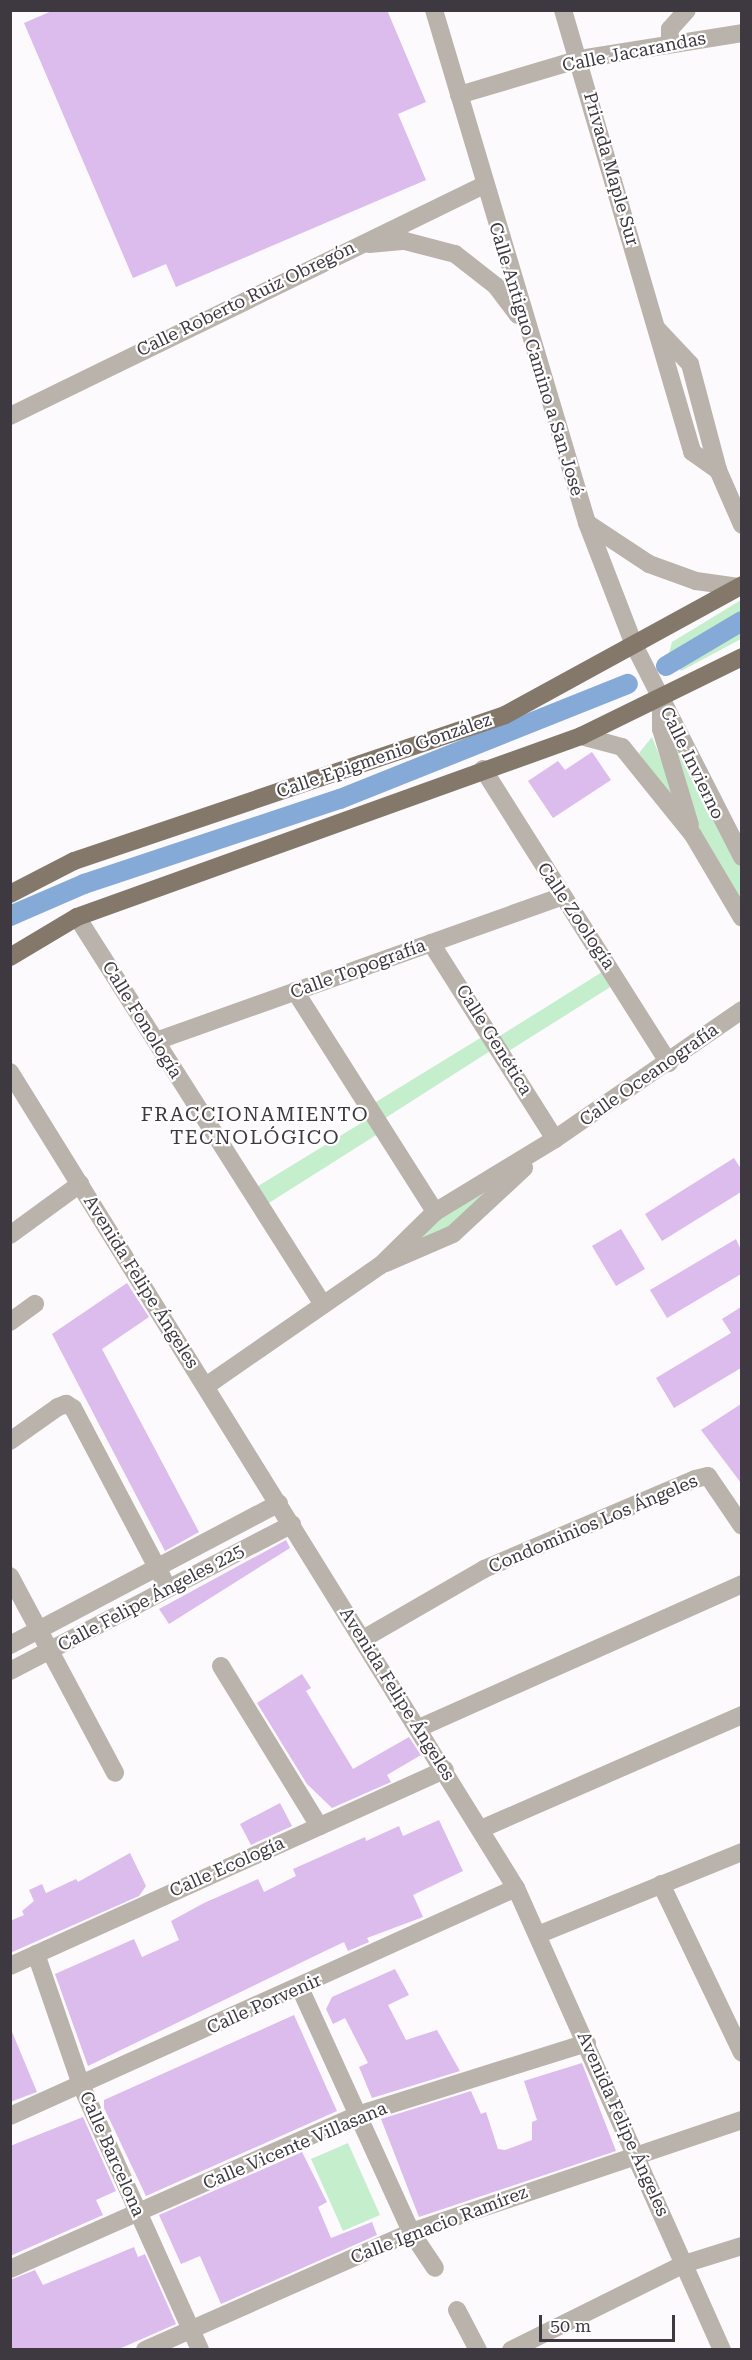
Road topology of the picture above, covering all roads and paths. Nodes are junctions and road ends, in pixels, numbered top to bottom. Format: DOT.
graph roads {
  1 [pos="434,10"];
  2 [pos="563,10"];
  3 [pos="687,10"];
  4 [pos="741,33"];
  5 [pos="670,44"];
  6 [pos="580,59"];
  7 [pos="459,95"];
  8 [pos="483,186"];
  9 [pos="355,245"];
  10 [pos="526,326"];
  11 [pos="10,416"];
  12 [pos="587,523"];
  13 [pos="741,525"];
  14 [pos="740,586"];
  15 [pos="636,649"];
  16 [pos="741,657"];
  17 [pos="659,696"];
  18 [pos="581,736"];
  19 [pos="483,769"];
  20 [pos="693,835"];
  21 [pos="741,857"];
  22 [pos="10,894"];
  23 [pos="561,897"];
  24 [pos="77,917"];
  25 [pos="741,918"];
  26 [pos="431,943"];
  27 [pos="10,957"];
  28 [pos="295,991"];
  29 [pos="741,1010"];
  30 [pos="156,1041"];
  31 [pos="669,1064"];
  32 [pos="13,1082"];
  33 [pos="555,1139"];
  34 [pos="80,1184"];
  35 [pos="435,1212"];
  36 [pos="10,1234"];
  37 [pos="381,1265"];
  38 [pos="34,1304"];
  39 [pos="323,1305"];
  40 [pos="10,1322"];
  41 [pos="206,1386"];
  42 [pos="10,1441"];
  43 [pos="279,1503"];
  44 [pos="292,1524"];
  45 [pos="741,1527"];
  46 [pos="158,1568"];
  47 [pos="10,1576"];
  48 [pos="741,1584"];
  49 [pos="168,1589"];
  50 [pos="40,1630"];
  51 [pos="363,1640"];
  52 [pos="10,1645"];
  53 [pos="51,1650"];
  54 [pos="221,1666"];
  55 [pos="10,1671"];
  56 [pos="741,1715"];
  57 [pos="419,1728"];
  58 [pos="445,1770"];
  59 [pos="115,1773"];
  60 [pos="319,1826"];
  61 [pos="482,1830"];
  62 [pos="741,1852"];
  63 [pos="661,1884"];
  64 [pos="516,1888"];
  65 [pos="540,1934"];
  66 [pos="36,1954"];
  67 [pos="10,1966"];
  68 [pos="300,1988"];
  69 [pos="586,2043"];
  70 [pos="741,2054"];
  71 [pos="81,2085"];
  72 [pos="357,2115"];
  73 [pos="10,2116"];
  74 [pos="741,2120"];
  75 [pos="636,2152"];
  76 [pos="138,2214"];
  77 [pos="411,2232"];
  78 [pos="741,2246"];
  79 [pos="684,2264"];
  80 [pos="435,2268"];
  81 [pos="10,2269"];
  82 [pos="457,2310"];
  83 [pos="191,2330"];
  84 [pos="145,2349"];
  85 [pos="200,2349"];
  86 [pos="478,2349"];
  87 [pos="511,2349"];
  88 [pos="722,2349"];
  1 -- 7 [label="street, Calle Antiguo Camino a San José"];
  2 -- 6 [label="street, Privada Maple Sur"];
  3 -- 5 [label="street"];
  4 -- 5 [label="street, Calle Jacarandas"];
  5 -- 6 [label="street, Calle Jacarandas"];
  6 -- 7 [label="street, Calle Jacarandas"];
  6 -- 13 [label="street, Privada Maple Sur"];
  7 -- 8 [label="street, Calle Antiguo Camino a San José"];
  8 -- 9 [label="street, Calle Roberto Ruiz Obregón"];
  8 -- 10 [label="street, Calle Antiguo Camino a San José"];
  9 -- 10 [label="street"];
  9 -- 11 [label="street, Calle Roberto Ruiz Obregón"];
  10 -- 12 [label="street, Calle Antiguo Camino a San José"];
  12 -- 14 [label="street"];
  12 -- 15 [label="street, Calle Antiguo Camino a San José"];
  14 -- 15 [label="main road, Calle Epigmenio González"];
  15 -- 17 [label="street, Calle Antiguo Camino a San José"];
  15 -- 22 [label="main road, Calle Epigmenio González"];
  16 -- 17 [label="main road"];
  17 -- 18 [label="main road"];
  17 -- 20 [label="street"];
  17 -- 21 [label="street, Calle Invierno"];
  18 -- 19 [label="main road"];
  18 -- 20 [label="street"];
  19 -- 23 [label="street, Calle Zoología"];
  19 -- 24 [label="main road"];
  20 -- 25 [label="street"];
  23 -- 26 [label="street, Calle Topografía"];
  23 -- 31 [label="street, Calle Zoología"];
  24 -- 27 [label="main road"];
  24 -- 30 [label="street, Calle Fonología"];
  26 -- 28 [label="street, Calle Topografía"];
  26 -- 33 [label="street, Calle Genética"];
  28 -- 30 [label="street, Calle Topografía"];
  28 -- 35 [label="street"];
  29 -- 31 [label="street, Calle Oceanografía"];
  30 -- 39 [label="street, Calle Fonología"];
  31 -- 33 [label="street, Calle Oceanografía"];
  32 -- 34 [label="street, Avenida Felipe Ángeles"];
  33 -- 35 [label="street, Calle Oceanografía"];
  33 -- 37 [label="street, Calle Oceanografía"];
  34 -- 36 [label="street"];
  34 -- 41 [label="street, Avenida Felipe Ángeles"];
  35 -- 37 [label="street, Calle Oceanografía"];
  37 -- 39 [label="street, Calle Oceanografía"];
  38 -- 40 [label="street"];
  39 -- 41 [label="street, Calle Oceanografía"];
  41 -- 43 [label="street, Avenida Felipe Ángeles"];
  42 -- 46 [label="street"];
  43 -- 44 [label="street, Avenida Felipe Ángeles"];
  43 -- 46 [label="street, Calle Felipe Ángeles 225"];
  44 -- 49 [label="street, Calle Felipe Ángeles 225"];
  44 -- 51 [label="street, Avenida Felipe Ángeles"];
  45 -- 51 [label="street, Condominios Los Ángeles"];
  46 -- 49 [label="street"];
  46 -- 50 [label="street, Calle Felipe Ángeles 225"];
  47 -- 50 [label="street"];
  48 -- 57 [label="street"];
  49 -- 53 [label="street, Calle Felipe Ángeles 225"];
  50 -- 52 [label="street, Calle Felipe Ángeles 225"];
  50 -- 53 [label="street"];
  51 -- 57 [label="street, Avenida Felipe Ángeles"];
  53 -- 55 [label="street, Calle Felipe Ángeles 225"];
  53 -- 59 [label="street"];
  54 -- 60 [label="street"];
  56 -- 61 [label="street"];
  57 -- 58 [label="street, Avenida Felipe Ángeles"];
  58 -- 60 [label="street, Calle Ecología"];
  58 -- 61 [label="street, Avenida Felipe Ángeles"];
  60 -- 66 [label="street, Calle Ecología"];
  61 -- 64 [label="street, Avenida Felipe Ángeles"];
  62 -- 63 [label="street"];
  63 -- 65 [label="street"];
  63 -- 70 [label="street"];
  64 -- 65 [label="street, Avenida Felipe Ángeles"];
  64 -- 68 [label="street, Calle Porvenir"];
  65 -- 69 [label="street, Avenida Felipe Ángeles"];
  66 -- 67 [label="street, Calle Ecología"];
  66 -- 71 [label="street, Calle Barcelona"];
  68 -- 71 [label="street, Calle Porvenir"];
  68 -- 72 [label="street"];
  69 -- 72 [label="street, Calle Vicente Villasana"];
  69 -- 75 [label="street, Avenida Felipe Ángeles"];
  71 -- 73 [label="street, Calle Porvenir"];
  71 -- 76 [label="street, Calle Barcelona"];
  72 -- 76 [label="street, Calle Vicente Villasana"];
  72 -- 77 [label="street"];
  74 -- 75 [label="street, Calle Ignacio Ramírez"];
  75 -- 77 [label="street, Calle Ignacio Ramírez"];
  75 -- 79 [label="street, Avenida Felipe Ángeles"];
  76 -- 81 [label="street, Calle Vicente Villasana"];
  76 -- 83 [label="street, Calle Barcelona"];
  77 -- 80 [label="street"];
  77 -- 83 [label="street, Calle Ignacio Ramírez"];
  78 -- 79 [label="street"];
  79 -- 87 [label="street"];
  79 -- 88 [label="street, Avenida Felipe Ángeles"];
  82 -- 86 [label="street"];
  83 -- 84 [label="street, Calle Ignacio Ramírez"];
  83 -- 85 [label="street, Calle Barcelona"];
}
